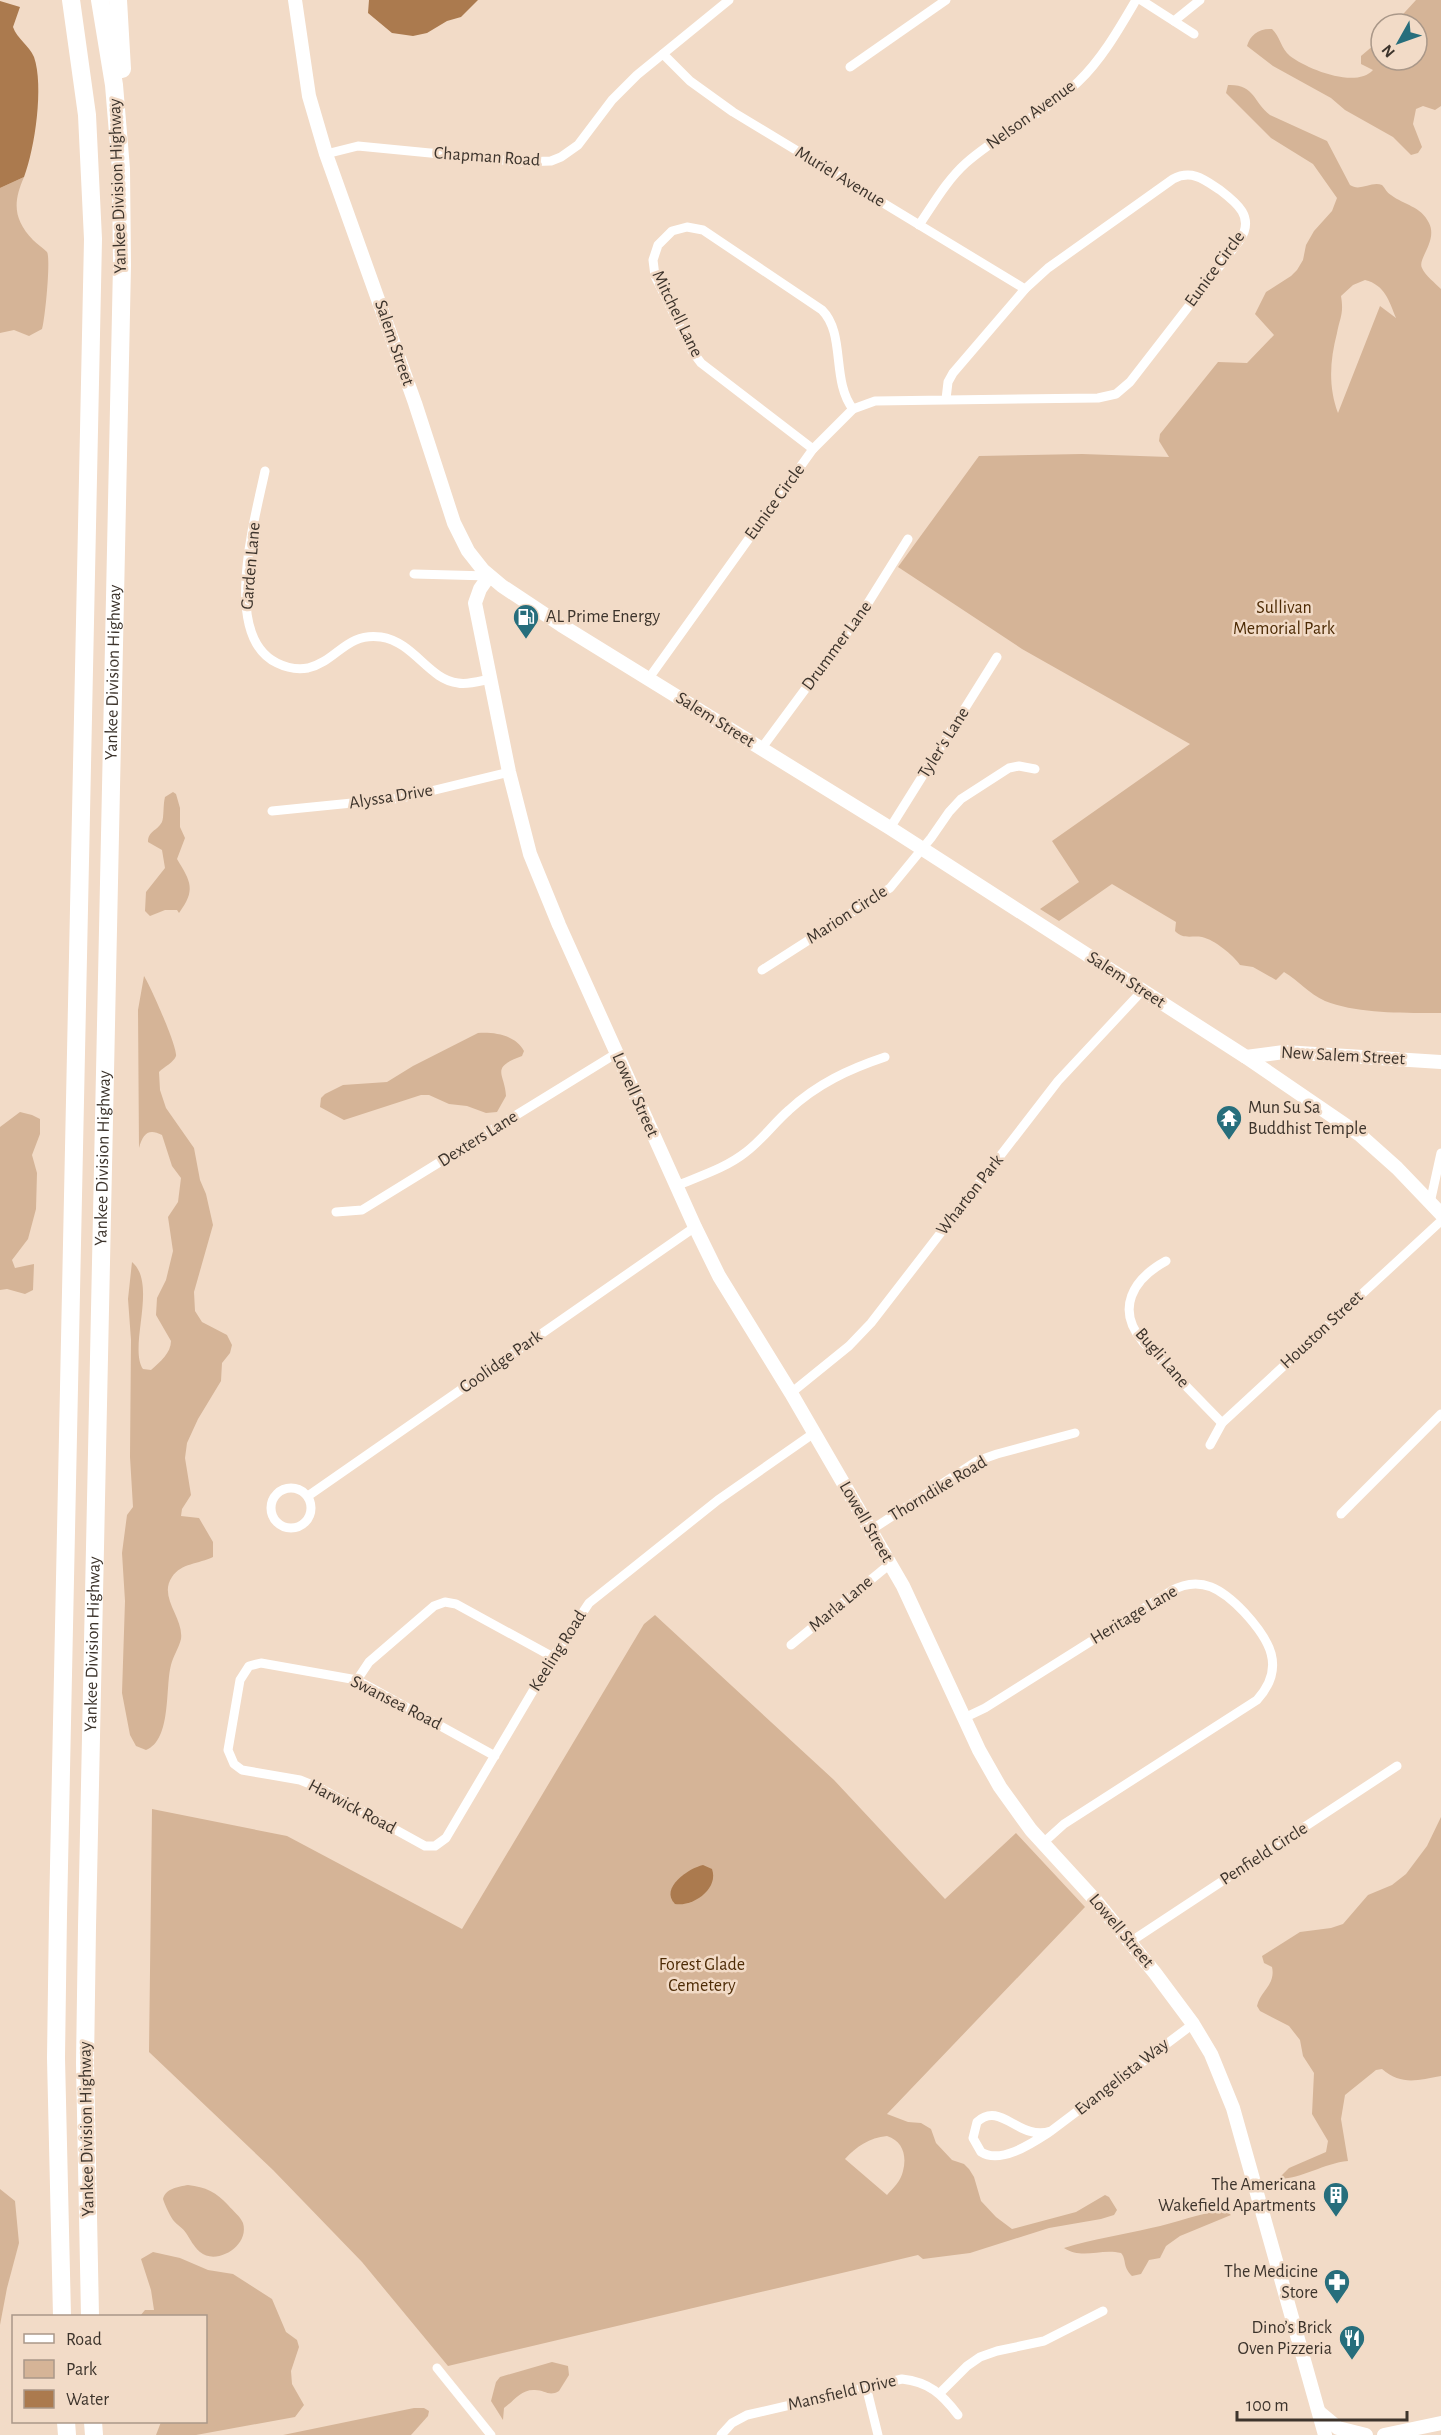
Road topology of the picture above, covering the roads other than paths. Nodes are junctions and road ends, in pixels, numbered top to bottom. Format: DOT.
graph roads {
  1 [pos="58,0"];
  2 [pos="71,0"];
  3 [pos="100,0"];
  4 [pos="118,0"];
  5 [pos="295,0"];
  6 [pos="729,0"];
  7 [pos="946,0"];
  8 [pos="1136,0"];
  9 [pos="1141,0"];
  10 [pos="1200,0"];
  11 [pos="1174,21"];
  12 [pos="1194,34"];
  13 [pos="663,54"];
  14 [pos="850,67"];
  15 [pos="87,115"];
  16 [pos="326,154"];
  17 [pos="121,169"];
  18 [pos="920,225"];
  19 [pos="1025,289"];
  20 [pos="946,399"];
  21 [pos="853,409"];
  22 [pos="813,449"];
  23 [pos="265,471"];
  24 [pos="908,539"];
  25 [pos="414,574"];
  26 [pos="489,576"];
  27 [pos="997,657"];
  28 [pos="649,678"];
  29 [pos="490,679"];
  30 [pos="761,749"];
  31 [pos="1035,769"];
  32 [pos="509,772"];
  33 [pos="272,811"];
  34 [pos="890,828"];
  35 [pos="921,849"];
  36 [pos="762,970"];
  37 [pos="1142,991"];
  38 [pos="1276,1052"];
  39 [pos="617,1053"];
  40 [pos="885,1057"];
  41 [pos="1246,1057"];
  42 [pos="1441,1062"];
  43 [pos="1282,1081"];
  44 [pos="1441,1153"];
  45 [pos="676,1186"];
  46 [pos="1430,1203"];
  47 [pos="336,1212"];
  48 [pos="1441,1214"];
  49 [pos="1441,1221"];
  50 [pos="695,1227"];
  51 [pos="1166,1261"];
  52 [pos="791,1393"];
  53 [pos="1441,1414"];
  54 [pos="1222,1423"];
  55 [pos="814,1433"];
  56 [pos="1075,1433"];
  57 [pos="1210,1445"];
  58 [pos="308,1496"];
  59 [pos="1341,1514"];
  60 [pos="871,1530"];
  61 [pos="890,1564"];
  62 [pos="791,1645"];
  63 [pos="553,1657"];
  64 [pos="357,1680"];
  65 [pos="964,1718"];
  66 [pos="495,1756"];
  67 [pos="232,1762"];
  68 [pos="1397,1766"];
  69 [pos="1043,1843"];
  70 [pos="435,1846"];
  71 [pos="1130,1942"];
  72 [pos="1193,2024"];
  73 [pos="1051,2131"];
  74 [pos="1103,2311"];
  75 [pos="62,2315"];
  76 [pos="90,2315"];
  77 [pos="437,2368"];
  78 [pos="866,2386"];
  79 [pos="940,2393"];
  80 [pos="1318,2411"];
  81 [pos="958,2415"];
  82 [pos="1441,2423"];
  83 [pos="491,2435"];
  84 [pos="721,2435"];
  85 [pos="878,2435"];
  86 [pos="1326,2435"];
  87 [pos="1366,2435"];
  88 [pos="1384,2435"];
  1 -- 15 [label="highway"];
  2 -- 15 [label="highway, Yankee Division Highway"];
  3 -- 17 [label="highway, Yankee Division Highway"];
  4 -- 17 [label="highway"];
  5 -- 16 [label="main road, Salem Street"];
  6 -- 13 [label="street, Chapman Road"];
  7 -- 14 [label="street"];
  8 -- 18 [label="street, Nelson Avenue"];
  9 -- 11 [label="street"];
  10 -- 11 [label="street"];
  11 -- 12 [label="street"];
  13 -- 16 [label="street, Chapman Road"];
  13 -- 18 [label="street, Muriel Avenue"];
  15 -- 75 [label="highway, Yankee Division Highway"];
  16 -- 26 [label="main road, Salem Street"];
  17 -- 76 [label="highway, Yankee Division Highway"];
  18 -- 19 [label="street, Muriel Avenue"];
  19 -- 20 [label="street, Eunice Circle"];
  19 -- 20 [label="street, Eunice Circle"];
  20 -- 21 [label="street, Eunice Circle"];
  21 -- 22 [label="street, Eunice Circle"];
  21 -- 22 [label="street, Mitchell Lane"];
  22 -- 28 [label="street, Eunice Circle"];
  23 -- 29 [label="street, Garden Lane"];
  24 -- 30 [label="street, Drummer Lane"];
  25 -- 26 [label="street"];
  26 -- 28 [label="main road, Salem Street"];
  26 -- 29 [label="main road, Lowell Street"];
  27 -- 34 [label="street, Tyler's Lane"];
  28 -- 30 [label="main road, Salem Street"];
  29 -- 32 [label="main road, Lowell Street"];
  30 -- 34 [label="main road, Salem Street"];
  31 -- 35 [label="street, Marion Circle"];
  32 -- 33 [label="street, Alyssa Drive"];
  32 -- 39 [label="main road, Lowell Street"];
  34 -- 35 [label="main road, Salem Street"];
  35 -- 36 [label="street, Marion Circle"];
  35 -- 37 [label="main road, Salem Street"];
  37 -- 41 [label="main road, Salem Street"];
  37 -- 52 [label="street, Wharton Park"];
  38 -- 41 [label="main road, New Salem Street"];
  38 -- 42 [label="main road, New Salem Street"];
  38 -- 43 [label="main road"];
  39 -- 45 [label="main road, Lowell Street"];
  39 -- 47 [label="street, Dexters Lane"];
  40 -- 45 [label="street"];
  41 -- 43 [label="main road, Salem Street"];
  43 -- 46 [label="main road, Salem Street"];
  44 -- 46 [label="street"];
  45 -- 50 [label="main road, Lowell Street"];
  46 -- 48 [label="main road, Salem Street"];
  49 -- 54 [label="street, Houston Street"];
  50 -- 52 [label="main road, Lowell Street"];
  50 -- 58 [label="street, Coolidge Park"];
  51 -- 54 [label="street, Bugli Lane"];
  52 -- 55 [label="main road, Lowell Street"];
  53 -- 59 [label="street"];
  54 -- 57 [label="street, Houston Street"];
  55 -- 60 [label="main road, Lowell Street"];
  55 -- 63 [label="street, Keeling Road"];
  56 -- 60 [label="street, Thorndike Road"];
  58 -- 58 [label="street"];
  60 -- 61 [label="main road, Lowell Street"];
  61 -- 62 [label="street, Marla Lane"];
  61 -- 65 [label="main road, Lowell Street"];
  63 -- 64 [label="street"];
  63 -- 66 [label="street, Keeling Road"];
  64 -- 66 [label="street, Swansea Road"];
  64 -- 67 [label="street, Swansea Road"];
  65 -- 69 [label="main road, Lowell Street"];
  65 -- 69 [label="street, Heritage Lane"];
  66 -- 70 [label="street, Keeling Road"];
  67 -- 70 [label="street, Harwick Road"];
  68 -- 71 [label="street, Penfield Circle"];
  69 -- 71 [label="main road, Lowell Street"];
  71 -- 72 [label="main road, Lowell Street"];
  72 -- 73 [label="street, Evangelista Way"];
  72 -- 80 [label="main road, Lowell Street"];
  73 -- 73 [label="street, Evangelista Way"];
  74 -- 79 [label="street"];
  77 -- 83 [label="street"];
  78 -- 79 [label="street, Mansfield Drive"];
  78 -- 84 [label="street, Mansfield Drive"];
  78 -- 85 [label="street"];
  79 -- 81 [label="street, Mansfield Drive"];
  80 -- 86 [label="main road, Lowell Street"];
  80 -- 87 [label="main road"];
  82 -- 88 [label="main road"];
}
